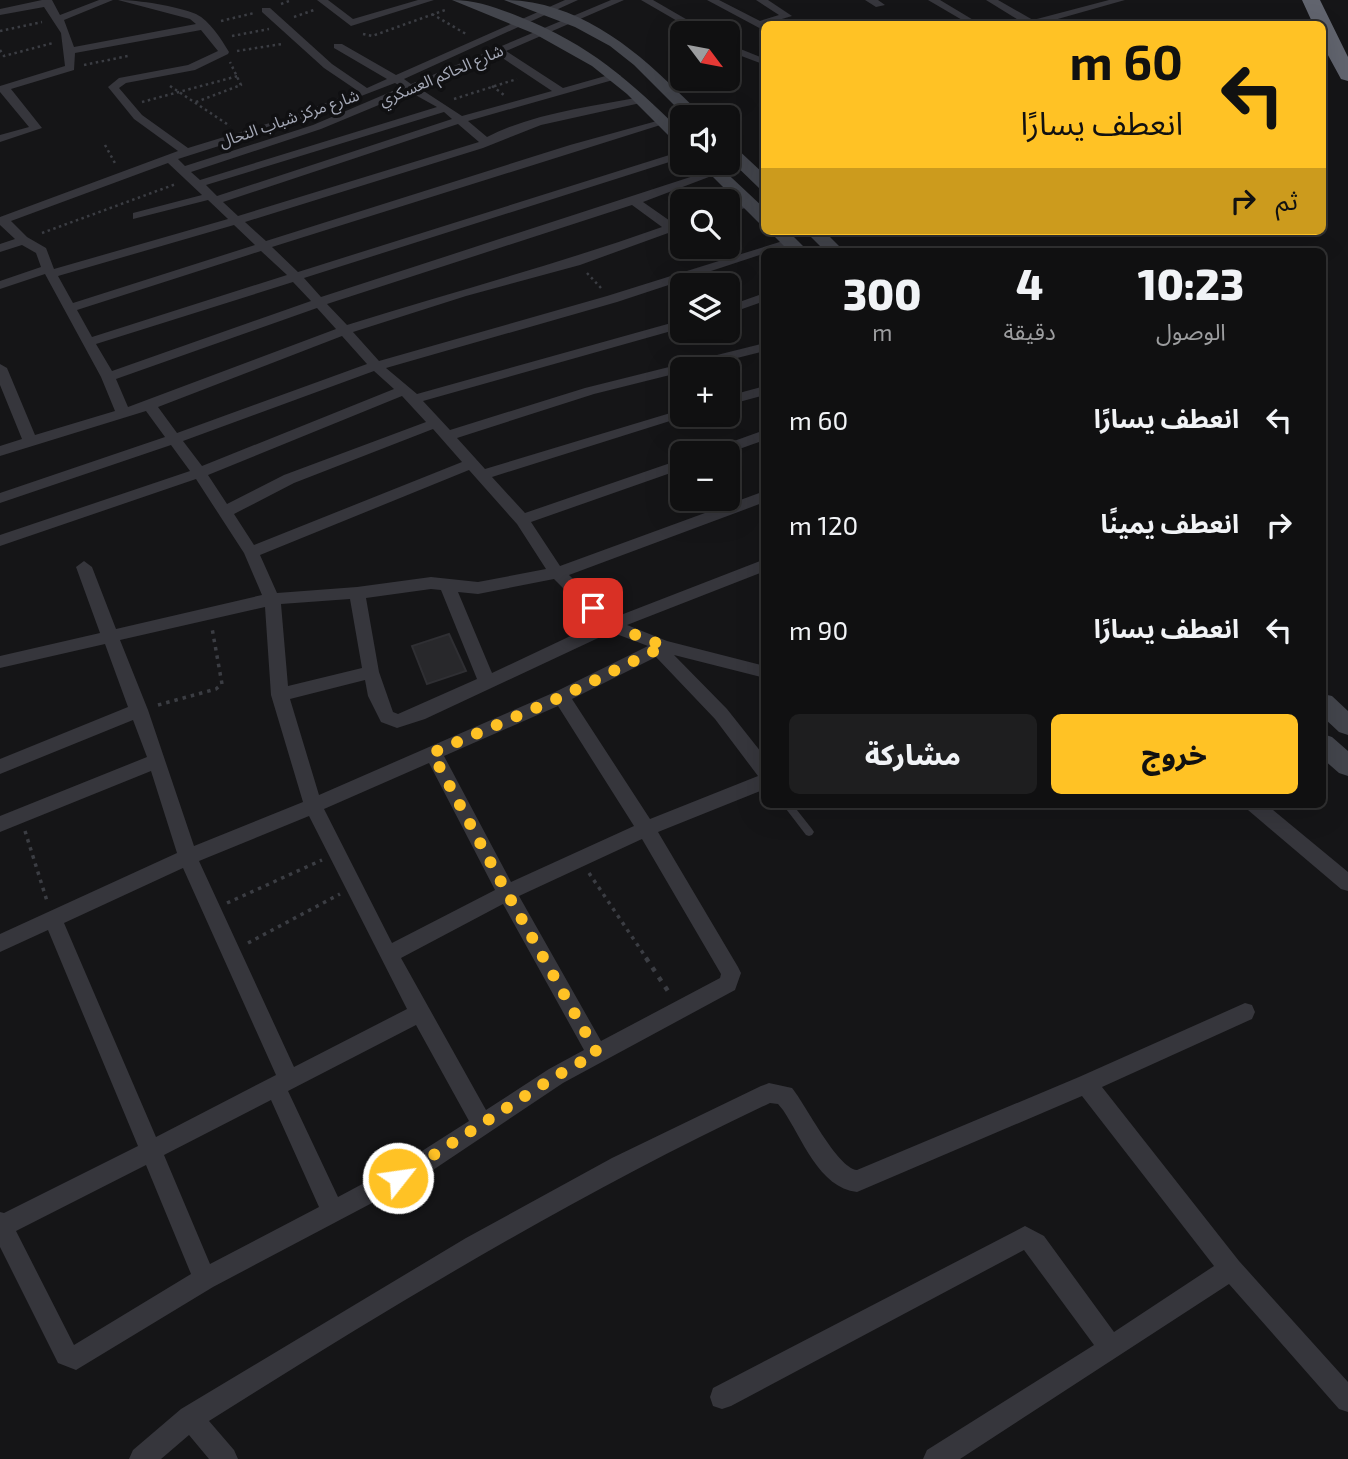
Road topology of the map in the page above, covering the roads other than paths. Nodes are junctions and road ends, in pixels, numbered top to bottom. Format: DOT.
graph roads {
  1 [pos="108,0"];
  2 [pos="123,0"];
  3 [pos="166,0"];
  4 [pos="429,0"];
  5 [pos="458,0"];
  6 [pos="511,0"];
  7 [pos="573,0"];
  8 [pos="619,0"];
  9 [pos="646,0"];
  10 [pos="712,0"];
  11 [pos="761,0"];
  12 [pos="933,0"];
  13 [pos="991,0"];
  14 [pos="1087,0"];
  15 [pos="1120,0"];
  16 [pos="1298,0"];
  17 [pos="1311,0"];
  18 [pos="47,2"];
  19 [pos="326,3"];
  20 [pos="148,6"];
  21 [pos="1099,6"];
  22 [pos="266,10"];
  23 [pos="547,11"];
  24 [pos="0,12"];
  25 [pos="58,19"];
  26 [pos="570,20"];
  27 [pos="684,21"];
  28 [pos="776,21"];
  29 [pos="969,21"];
  30 [pos="1026,21"];
  31 [pos="1042,21"];
  32 [pos="1307,21"];
  33 [pos="1320,21"];
  34 [pos="520,24"];
  35 [pos="204,26"];
  36 [pos="761,26"];
  37 [pos="542,33"];
  38 [pos="1326,34"];
  39 [pos="70,45"];
  40 [pos="338,46"];
  41 [pos="499,51"];
  42 [pos="740,54"];
  43 [pos="761,61"];
  44 [pos="1326,62"];
  45 [pos="1348,75"];
  46 [pos="616,76"];
  47 [pos="396,79"];
  48 [pos="410,87"];
  49 [pos="3,88"];
  50 [pos="366,92"];
  51 [pos="562,92"];
  52 [pos="1348,97"];
  53 [pos="641,100"];
  54 [pos="682,105"];
  55 [pos="443,106"];
  56 [pos="460,120"];
  57 [pos="664,122"];
  58 [pos="670,128"];
  59 [pos="0,139"];
  60 [pos="485,141"];
  61 [pos="186,152"];
  62 [pos="170,158"];
  63 [pos="670,158"];
  64 [pos="740,160"];
  65 [pos="693,175"];
  66 [pos="719,175"];
  67 [pos="191,178"];
  68 [pos="761,180"];
  69 [pos="214,198"];
  70 [pos="634,201"];
  71 [pos="748,202"];
  72 [pos="740,205"];
  73 [pos="761,215"];
  74 [pos="137,216"];
  75 [pos="2,220"];
  76 [pos="238,220"];
  77 [pos="670,222"];
  78 [pos="670,228"];
  79 [pos="818,235"];
  80 [pos="23,240"];
  81 [pos="789,242"];
  82 [pos="265,247"];
  83 [pos="0,248"];
  84 [pos="770,248"];
  85 [pos="832,248"];
  86 [pos="761,251"];
  87 [pos="50,272"];
  88 [pos="294,275"];
  89 [pos="0,285"];
  90 [pos="761,298"];
  91 [pos="321,302"];
  92 [pos="740,306"];
  93 [pos="70,308"];
  94 [pos="670,327"];
  95 [pos="346,330"];
  96 [pos="89,342"];
  97 [pos="761,349"];
  98 [pos="376,366"];
  99 [pos="0,368"];
  100 [pos="108,377"];
  101 [pos="761,391"];
  102 [pos="410,395"];
  103 [pos="740,397"];
  104 [pos="149,405"];
  105 [pos="122,413"];
  106 [pos="670,417"];
  107 [pos="436,423"];
  108 [pos="448,436"];
  109 [pos="761,437"];
  110 [pos="174,439"];
  111 [pos="30,442"];
  112 [pos="740,444"];
  113 [pos="0,451"];
  114 [pos="670,468"];
  115 [pos="476,470"];
  116 [pos="200,472"];
  117 [pos="761,497"];
  118 [pos="0,498"];
  119 [pos="226,511"];
  120 [pos="522,520"];
  121 [pos="0,541"];
  122 [pos="251,552"];
  123 [pos="84,567"];
  124 [pos="761,567"];
  125 [pos="558,573"];
  126 [pos="447,584"];
  127 [pos="358,593"];
  128 [pos="272,600"];
  129 [pos="610,625"];
  130 [pos="109,637"];
  131 [pos="661,647"];
  132 [pos="0,662"];
  133 [pos="761,671"];
  134 [pos="371,672"];
  135 [pos="487,682"];
  136 [pos="280,695"];
  137 [pos="561,697"];
  138 [pos="1326,707"];
  139 [pos="139,710"];
  140 [pos="1348,725"];
  141 [pos="1326,747"];
  142 [pos="432,753"];
  143 [pos="158,761"];
  144 [pos="761,766"];
  145 [pos="1348,766"];
  146 [pos="0,767"];
  147 [pos="761,783"];
  148 [pos="313,806"];
  149 [pos="790,808"];
  150 [pos="1258,808"];
  151 [pos="0,824"];
  152 [pos="646,829"];
  153 [pos="809,832"];
  154 [pos="188,857"];
  155 [pos="1348,883"];
  156 [pos="507,893"];
  157 [pos="53,920"];
  158 [pos="0,943"];
  159 [pos="388,955"];
  160 [pos="1245,1012"];
  161 [pos="420,1013"];
  162 [pos="597,1053"];
  163 [pos="282,1083"];
  164 [pos="1086,1084"];
  165 [pos="483,1125"];
  166 [pos="149,1149"];
  167 [pos="333,1212"];
  168 [pos="1,1225"];
  169 [pos="1231,1269"];
  170 [pos="205,1279"];
  171 [pos="1111,1348"];
  172 [pos="722,1397"];
  173 [pos="1348,1400"];
  174 [pos="190,1419"];
  175 [pos="142,1459"];
  176 [pos="225,1459"];
  177 [pos="936,1459"];
  1 -- 25 [label="street"];
  2 -- 20 [label="street"];
  3 -- 20 [label="street"];
  4 -- 19 [label="street"];
  5 -- 34 [label="street"];
  6 -- 23 [label="street"];
  7 -- 23 [label="street, شارع مركز شباب النحال"];
  8 -- 26 [label="street, شارع الحاكم العسكري"];
  9 -- 27 [label="street"];
  10 -- 36 [label="street"];
  11 -- 28 [label="street"];
  12 -- 29 [label="street"];
  13 -- 30 [label="street"];
  14 -- 21 [label="street"];
  15 -- 21 [label="street"];
  16 -- 32 [label="highway"];
  17 -- 33 [label="highway"];
  18 -- 24 [label="street"];
  18 -- 25 [label="street"];
  20 -- 35 [label="street"];
  21 -- 31 [label="street"];
  22 -- 50 [label="street"];
  23 -- 26 [label="street"];
  23 -- 34 [label="street, شارع مركز شباب النحال"];
  25 -- 39 [label="street"];
  26 -- 37 [label="street, شارع الحاكم العسكري"];
  26 -- 54 [label="street"];
  34 -- 37 [label="street"];
  34 -- 47 [label="street, شارع مركز شباب النحال"];
  35 -- 39 [label="street"];
  35 -- 61 [label="street"];
  37 -- 41 [label="street, شارع الحاكم العسكري"];
  37 -- 46 [label="street"];
  38 -- 45 [label="highway"];
  39 -- 49 [label="street"];
  40 -- 47 [label="street"];
  41 -- 48 [label="street, شارع الحاكم العسكري"];
  41 -- 51 [label="street"];
  42 -- 43 [label="street"];
  44 -- 52 [label="highway"];
  46 -- 51 [label="street"];
  46 -- 53 [label="street"];
  47 -- 48 [label="street"];
  47 -- 50 [label="street, شارع مركز شباب النحال"];
  48 -- 55 [label="street"];
  48 -- 67 [label="street, شارع الحاكم العسكري"];
  49 -- 59 [label="street"];
  50 -- 61 [label="street, شارع مركز شباب النحال"];
  51 -- 56 [label="street"];
  53 -- 57 [label="street"];
  53 -- 60 [label="street"];
  55 -- 56 [label="street"];
  55 -- 67 [label="street"];
  56 -- 60 [label="street"];
  56 -- 69 [label="street"];
  57 -- 58 [label="street"];
  57 -- 82 [label="street"];
  60 -- 76 [label="street"];
  61 -- 62 [label="street, شارع مركز شباب النحال"];
  62 -- 67 [label="street"];
  62 -- 75 [label="street, شارع مركز شباب النحال"];
  63 -- 88 [label="street"];
  64 -- 68 [label="street"];
  65 -- 70 [label="street"];
  66 -- 71 [label="street"];
  67 -- 69 [label="street"];
  69 -- 74 [label="street"];
  69 -- 76 [label="street"];
  70 -- 77 [label="street"];
  70 -- 91 [label="street"];
  71 -- 72 [label="street"];
  71 -- 73 [label="street"];
  75 -- 80 [label="street"];
  76 -- 82 [label="street"];
  76 -- 87 [label="street"];
  78 -- 95 [label="street"];
  79 -- 85 [label="street"];
  80 -- 83 [label="street"];
  80 -- 87 [label="street"];
  81 -- 84 [label="street"];
  82 -- 88 [label="street"];
  82 -- 93 [label="street"];
  86 -- 98 [label="street"];
  87 -- 89 [label="street"];
  87 -- 93 [label="street"];
  88 -- 91 [label="street"];
  88 -- 96 [label="street"];
  90 -- 92 [label="street"];
  91 -- 95 [label="street"];
  91 -- 100 [label="street"];
  93 -- 96 [label="street"];
  94 -- 102 [label="street"];
  95 -- 98 [label="street"];
  95 -- 104 [label="street"];
  96 -- 100 [label="street"];
  97 -- 108 [label="street"];
  98 -- 102 [label="street"];
  98 -- 110 [label="street"];
  99 -- 111 [label="street"];
  100 -- 105 [label="street"];
  101 -- 103 [label="street"];
  102 -- 107 [label="street"];
  102 -- 116 [label="street"];
  104 -- 105 [label="street"];
  104 -- 110 [label="street"];
  105 -- 111 [label="street"];
  106 -- 115 [label="street"];
  107 -- 108 [label="street"];
  107 -- 119 [label="street"];
  108 -- 115 [label="street"];
  109 -- 112 [label="street"];
  110 -- 116 [label="street"];
  110 -- 118 [label="street"];
  111 -- 113 [label="street"];
  114 -- 120 [label="street"];
  115 -- 120 [label="street"];
  115 -- 122 [label="street"];
  116 -- 119 [label="street"];
  116 -- 121 [label="street"];
  117 -- 125 [label="street"];
  119 -- 122 [label="street"];
  120 -- 125 [label="street"];
  122 -- 128 [label="street"];
  123 -- 130 [label="street"];
  124 -- 129 [label="street"];
  125 -- 126 [label="street"];
  125 -- 129 [label="street"];
  126 -- 127 [label="street"];
  126 -- 135 [label="street"];
  127 -- 128 [label="street"];
  127 -- 134 [label="street"];
  128 -- 130 [label="street"];
  128 -- 136 [label="street"];
  129 -- 131 [label="street"];
  129 -- 135 [label="street"];
  130 -- 132 [label="street"];
  130 -- 139 [label="street"];
  131 -- 133 [label="street"];
  131 -- 137 [label="street"];
  131 -- 144 [label="street"];
  134 -- 135 [label="street"];
  134 -- 136 [label="street"];
  136 -- 148 [label="street"];
  137 -- 142 [label="street"];
  137 -- 152 [label="street"];
  138 -- 140 [label="street"];
  139 -- 143 [label="street"];
  139 -- 146 [label="street"];
  141 -- 145 [label="street"];
  142 -- 148 [label="street"];
  142 -- 156 [label="street"];
  143 -- 151 [label="street"];
  143 -- 154 [label="street"];
  147 -- 152 [label="street"];
  148 -- 154 [label="street"];
  148 -- 159 [label="street"];
  149 -- 153 [label="lane"];
  150 -- 155 [label="street"];
  152 -- 156 [label="street"];
  152 -- 162 [label="street"];
  154 -- 157 [label="street"];
  154 -- 163 [label="street"];
  156 -- 159 [label="street"];
  156 -- 162 [label="street"];
  157 -- 158 [label="street"];
  157 -- 166 [label="street"];
  159 -- 161 [label="street"];
  160 -- 164 [label="street"];
  161 -- 163 [label="street"];
  161 -- 165 [label="street"];
  162 -- 165 [label="street"];
  163 -- 166 [label="street"];
  163 -- 167 [label="street"];
  164 -- 169 [label="street"];
  164 -- 174 [label="street"];
  165 -- 167 [label="street"];
  166 -- 168 [label="street"];
  166 -- 170 [label="street"];
  167 -- 170 [label="street"];
  168 -- 170 [label="street"];
  169 -- 171 [label="street"];
  169 -- 173 [label="street"];
  171 -- 172 [label="street"];
  171 -- 177 [label="street"];
  174 -- 175 [label="street"];
  174 -- 176 [label="street"];
}
